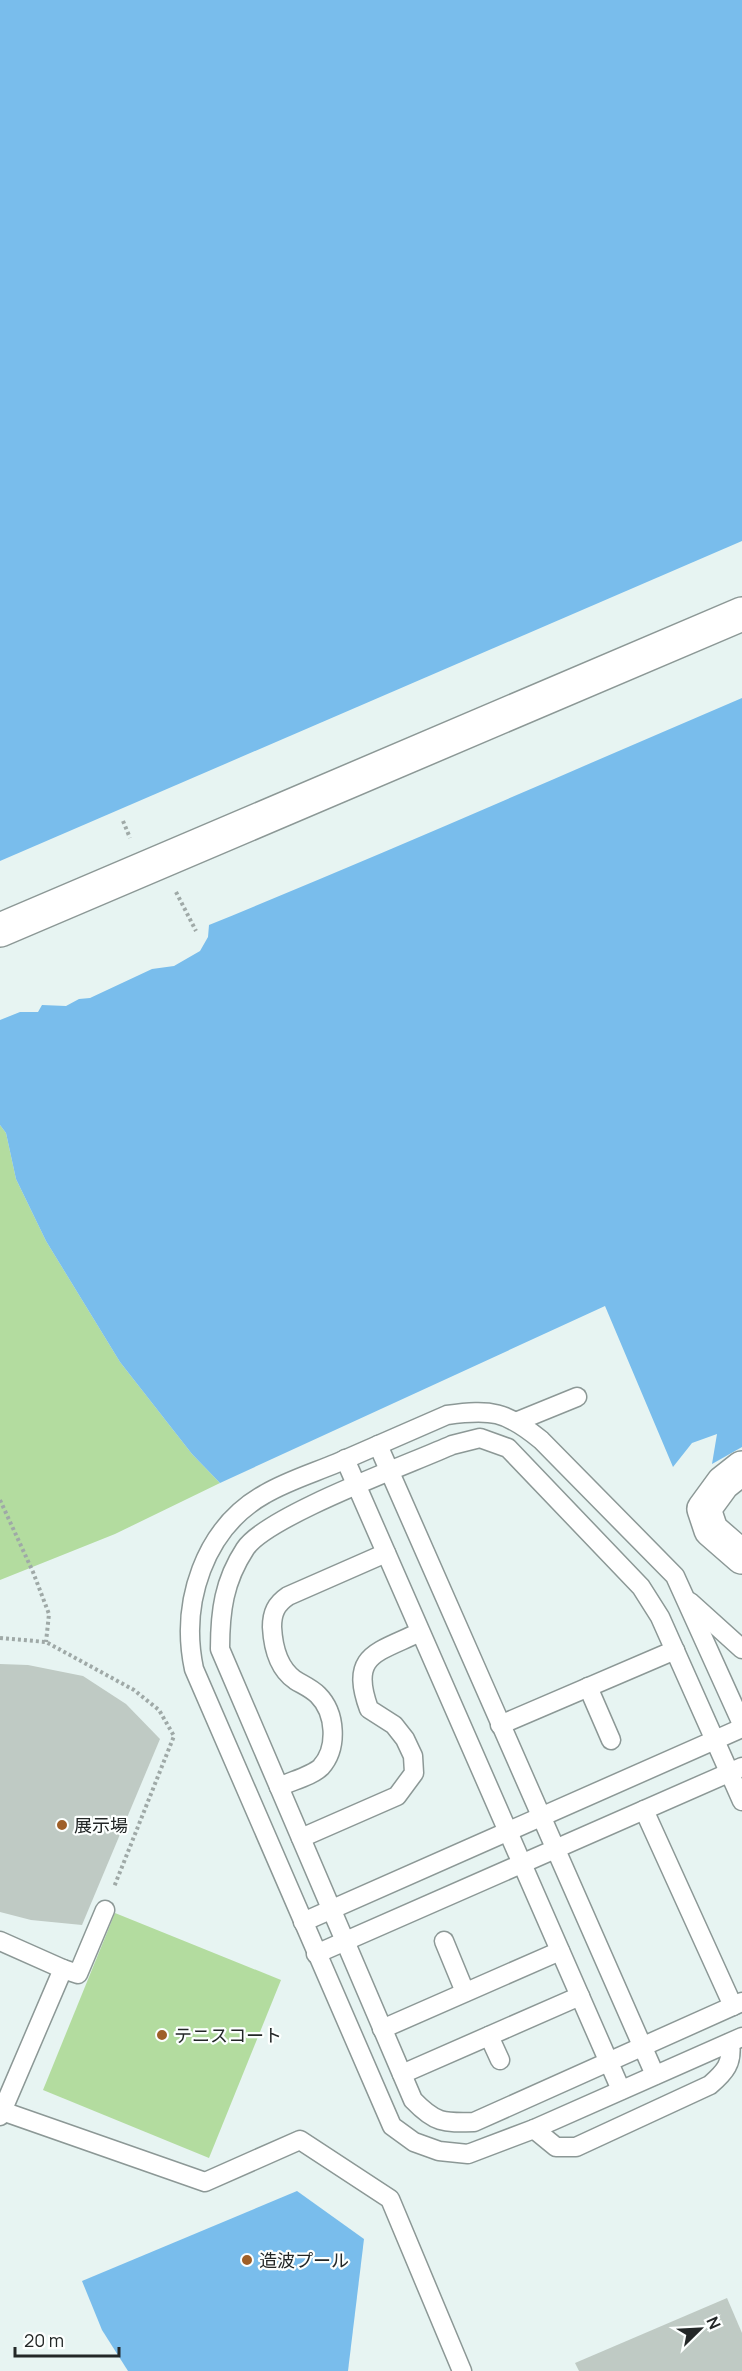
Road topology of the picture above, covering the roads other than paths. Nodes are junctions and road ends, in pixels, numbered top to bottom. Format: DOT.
graph roads {
  1 [pos="742,614"];
  2 [pos="0,930"];
  3 [pos="577,1397"];
  4 [pos="518,1421"];
  5 [pos="378,1445"];
  6 [pos="345,1459"];
  7 [pos="742,1468"];
  8 [pos="390,1472"];
  9 [pos="357,1486"];
  10 [pos="386,1553"];
  11 [pos="742,1557"];
  12 [pos="684,1596"];
  13 [pos="420,1632"];
  14 [pos="742,1649"];
  15 [pos="675,1650"];
  16 [pos="588,1687"];
  17 [pos="500,1725"];
  18 [pos="742,1726"];
  19 [pos="611,1740"];
  20 [pos="714,1740"];
  21 [pos="735,1769"];
  22 [pos="279,1787"];
  23 [pos="742,1801"];
  24 [pos="644,1810"];
  25 [pos="540,1816"];
  26 [pos="507,1831"];
  27 [pos="301,1838"];
  28 [pos="555,1850"];
  29 [pos="521,1864"];
  30 [pos="331,1909"];
  31 [pos="105,1910"];
  32 [pos="303,1922"];
  33 [pos="0,1941"];
  34 [pos="444,1941"];
  35 [pos="345,1942"];
  36 [pos="560,1951"];
  37 [pos="316,1954"];
  38 [pos="63,1969"];
  39 [pos="465,1992"];
  40 [pos="580,1996"];
  41 [pos="737,2004"];
  42 [pos="382,2029"];
  43 [pos="489,2036"];
  44 [pos="736,2040"];
  45 [pos="642,2047"];
  46 [pos="500,2060"];
  47 [pos="609,2061"];
  48 [pos="402,2074"];
  49 [pos="655,2075"];
  50 [pos="621,2090"];
  51 [pos="1,2114"];
  52 [pos="534,2129"];
  53 [pos="462,2371"];
  1 -- 2 [label="street"];
  3 -- 4 [label="lane"];
  4 -- 5 [label="lane"];
  4 -- 12 [label="lane"];
  5 -- 6 [label="lane"];
  5 -- 8 [label="lane"];
  6 -- 9 [label="lane"];
  6 -- 32 [label="lane"];
  7 -- 11 [label="street"];
  8 -- 9 [label="lane"];
  8 -- 15 [label="lane"];
  8 -- 17 [label="lane"];
  9 -- 10 [label="lane"];
  9 -- 22 [label="lane"];
  10 -- 13 [label="lane"];
  10 -- 22 [label="lane"];
  12 -- 14 [label="lane"];
  12 -- 18 [label="lane"];
  13 -- 26 [label="lane"];
  13 -- 27 [label="lane"];
  15 -- 16 [label="lane"];
  15 -- 20 [label="lane"];
  16 -- 17 [label="lane"];
  16 -- 19 [label="lane"];
  17 -- 25 [label="lane"];
  18 -- 20 [label="lane"];
  20 -- 21 [label="lane"];
  20 -- 25 [label="lane"];
  21 -- 23 [label="lane"];
  21 -- 24 [label="lane"];
  22 -- 27 [label="lane"];
  24 -- 28 [label="lane"];
  24 -- 41 [label="lane"];
  25 -- 26 [label="lane"];
  25 -- 28 [label="lane"];
  26 -- 29 [label="lane"];
  26 -- 30 [label="lane"];
  27 -- 30 [label="lane"];
  28 -- 29 [label="lane"];
  28 -- 45 [label="lane"];
  29 -- 35 [label="lane"];
  29 -- 36 [label="lane"];
  30 -- 32 [label="lane"];
  30 -- 35 [label="lane"];
  31 -- 38 [label="lane"];
  32 -- 37 [label="lane"];
  33 -- 38 [label="lane"];
  34 -- 39 [label="lane"];
  35 -- 37 [label="lane"];
  35 -- 42 [label="lane"];
  36 -- 39 [label="lane"];
  36 -- 40 [label="lane"];
  37 -- 52 [label="lane"];
  38 -- 51 [label="lane"];
  39 -- 42 [label="lane"];
  40 -- 43 [label="lane"];
  40 -- 47 [label="lane"];
  41 -- 45 [label="lane"];
  42 -- 48 [label="lane"];
  43 -- 46 [label="lane"];
  43 -- 48 [label="lane"];
  44 -- 49 [label="lane"];
  44 -- 52 [label="lane"];
  45 -- 47 [label="lane"];
  45 -- 49 [label="lane"];
  47 -- 48 [label="lane"];
  47 -- 50 [label="lane"];
  49 -- 50 [label="lane"];
  50 -- 52 [label="lane"];
  51 -- 53 [label="lane"];
}
